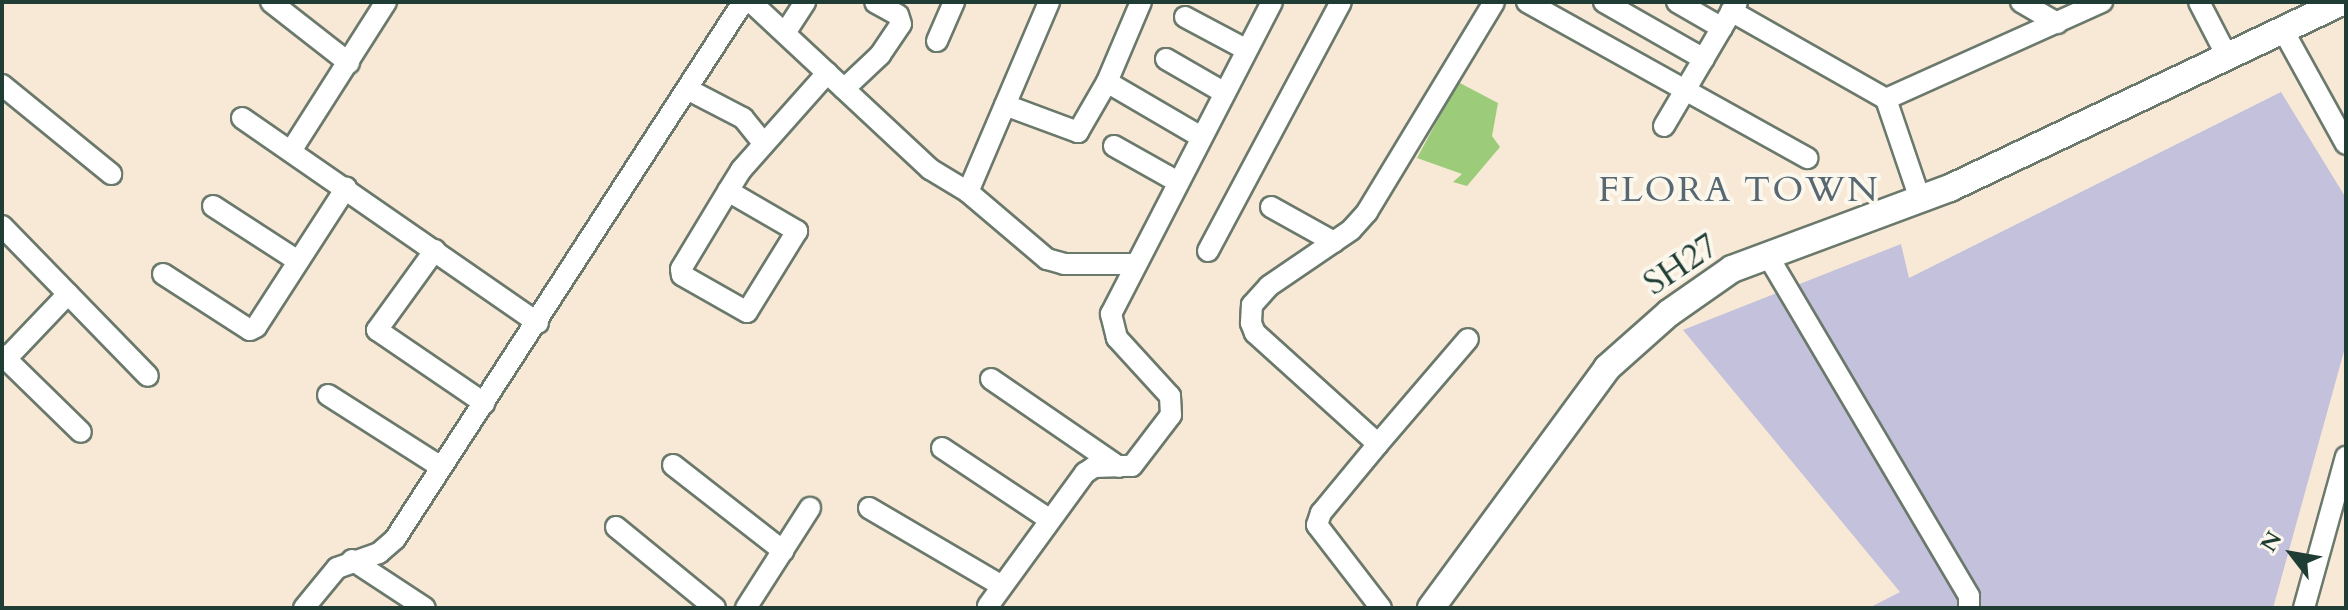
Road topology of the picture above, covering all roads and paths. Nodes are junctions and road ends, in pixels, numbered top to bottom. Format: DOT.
graph roads {
  1 [pos="271,2"];
  2 [pos="386,2"];
  3 [pos="743,2"];
  4 [pos="751,2"];
  5 [pos="805,2"];
  6 [pos="875,2"];
  7 [pos="954,2"];
  8 [pos="1049,2"];
  9 [pos="1141,2"];
  10 [pos="1341,2"];
  11 [pos="1494,2"];
  12 [pos="1527,2"];
  13 [pos="1604,2"];
  14 [pos="1677,2"];
  15 [pos="2021,2"];
  16 [pos="2102,2"];
  17 [pos="2199,2"];
  18 [pos="2342,2"];
  19 [pos="1269,3"];
  20 [pos="1730,14"];
  21 [pos="1185,17"];
  22 [pos="2057,23"];
  23 [pos="2283,30"];
  24 [pos="785,33"];
  25 [pos="937,41"];
  26 [pos="1247,50"];
  27 [pos="2227,56"];
  28 [pos="1166,59"];
  29 [pos="1704,59"];
  30 [pos="349,63"];
  31 [pos="827,73"];
  32 [pos="1107,82"];
  33 [pos="2,85"];
  34 [pos="844,89"];
  35 [pos="689,90"];
  36 [pos="1685,90"];
  37 [pos="1225,93"];
  38 [pos="1886,99"];
  39 [pos="1005,105"];
  40 [pos="242,118"];
  41 [pos="1664,126"];
  42 [pos="1201,137"];
  43 [pos="764,144"];
  44 [pos="2346,144"];
  45 [pos="1114,146"];
  46 [pos="291,151"];
  47 [pos="1807,158"];
  48 [pos="111,174"];
  49 [pos="1178,182"];
  50 [pos="346,188"];
  51 [pos="728,191"];
  52 [pos="968,192"];
  53 [pos="1920,199"];
  54 [pos="213,206"];
  55 [pos="1271,207"];
  56 [pos="2,226"];
  57 [pos="1334,242"];
  58 [pos="435,250"];
  59 [pos="1208,251"];
  60 [pos="1768,256"];
  61 [pos="298,261"];
  62 [pos="1135,264"];
  63 [pos="163,274"];
  64 [pos="68,294"];
  65 [pos="538,323"];
  66 [pos="1468,339"];
  67 [pos="4,357"];
  68 [pos="148,376"];
  69 [pos="991,379"];
  70 [pos="328,395"];
  71 [pos="484,403"];
  72 [pos="81,432"];
  73 [pos="1378,444"];
  74 [pos="942,448"];
  75 [pos="2346,457"];
  76 [pos="673,465"];
  77 [pos="441,467"];
  78 [pos="1123,469"];
  79 [pos="810,508"];
  80 [pos="869,508"];
  81 [pos="1049,519"];
  82 [pos="616,527"];
  83 [pos="783,551"];
  84 [pos="352,560"];
  85 [pos="1002,586"];
  86 [pos="988,606"];
  87 [pos="1971,606"];
  88 [pos="304,608"];
  89 [pos="425,608"];
  90 [pos="715,608"];
  91 [pos="746,608"];
  92 [pos="1381,608"];
  93 [pos="1431,608"];
  94 [pos="2304,608"];
  1 -- 30 [label="street"];
  2 -- 30 [label="street"];
  3 -- 35 [label="street"];
  4 -- 24 [label="street"];
  5 -- 24 [label="street"];
  6 -- 34 [label="street"];
  7 -- 25 [label="street"];
  8 -- 39 [label="street"];
  9 -- 32 [label="street"];
  10 -- 59 [label="street"];
  11 -- 57 [label="street"];
  12 -- 36 [label="street"];
  13 -- 29 [label="street"];
  14 -- 20 [label="street"];
  15 -- 22 [label="street"];
  16 -- 22 [label="street"];
  17 -- 27 [label="street"];
  18 -- 23 [label="main road, SH27 / SH27"];
  19 -- 26 [label="street"];
  20 -- 29 [label="street"];
  20 -- 38 [label="street"];
  21 -- 26 [label="street"];
  22 -- 38 [label="street"];
  23 -- 27 [label="main road, SH27 / SH27"];
  23 -- 44 [label="street"];
  24 -- 31 [label="street"];
  26 -- 37 [label="street"];
  27 -- 53 [label="main road, SH27 / SH27"];
  28 -- 37 [label="street"];
  29 -- 36 [label="street"];
  30 -- 46 [label="street"];
  31 -- 34 [label="street"];
  31 -- 43 [label="street"];
  32 -- 39 [label="street"];
  32 -- 42 [label="street"];
  33 -- 48 [label="street"];
  34 -- 52 [label="street"];
  35 -- 43 [label="street"];
  35 -- 65 [label="street"];
  36 -- 41 [label="street"];
  36 -- 47 [label="street"];
  37 -- 42 [label="street"];
  38 -- 53 [label="street"];
  39 -- 52 [label="street"];
  40 -- 46 [label="street"];
  42 -- 49 [label="street"];
  43 -- 51 [label="street"];
  45 -- 49 [label="street"];
  46 -- 50 [label="street"];
  49 -- 62 [label="street"];
  50 -- 58 [label="street"];
  50 -- 61 [label="street"];
  51 -- 51 [label="street"];
  52 -- 62 [label="street"];
  53 -- 60 [label="main road, SH27 / SH27"];
  54 -- 61 [label="street"];
  55 -- 57 [label="street"];
  56 -- 64 [label="street"];
  57 -- 73 [label="street"];
  58 -- 65 [label="street"];
  58 -- 71 [label="street"];
  60 -- 87 [label="street"];
  60 -- 93 [label="main road, SH27 / SH27"];
  61 -- 63 [label="street"];
  62 -- 78 [label="street"];
  64 -- 67 [label="street"];
  64 -- 68 [label="street"];
  65 -- 71 [label="street"];
  66 -- 73 [label="street"];
  67 -- 72 [label="street"];
  69 -- 78 [label="street"];
  70 -- 77 [label="street"];
  71 -- 77 [label="street"];
  73 -- 92 [label="street"];
  74 -- 81 [label="street"];
  75 -- 94 [label="street"];
  76 -- 83 [label="street"];
  77 -- 84 [label="street"];
  78 -- 81 [label="street"];
  79 -- 83 [label="street"];
  80 -- 85 [label="street"];
  81 -- 85 [label="street"];
  82 -- 90 [label="street"];
  83 -- 91 [label="street"];
  84 -- 88 [label="street"];
  84 -- 89 [label="street"];
  85 -- 86 [label="street"];
}
